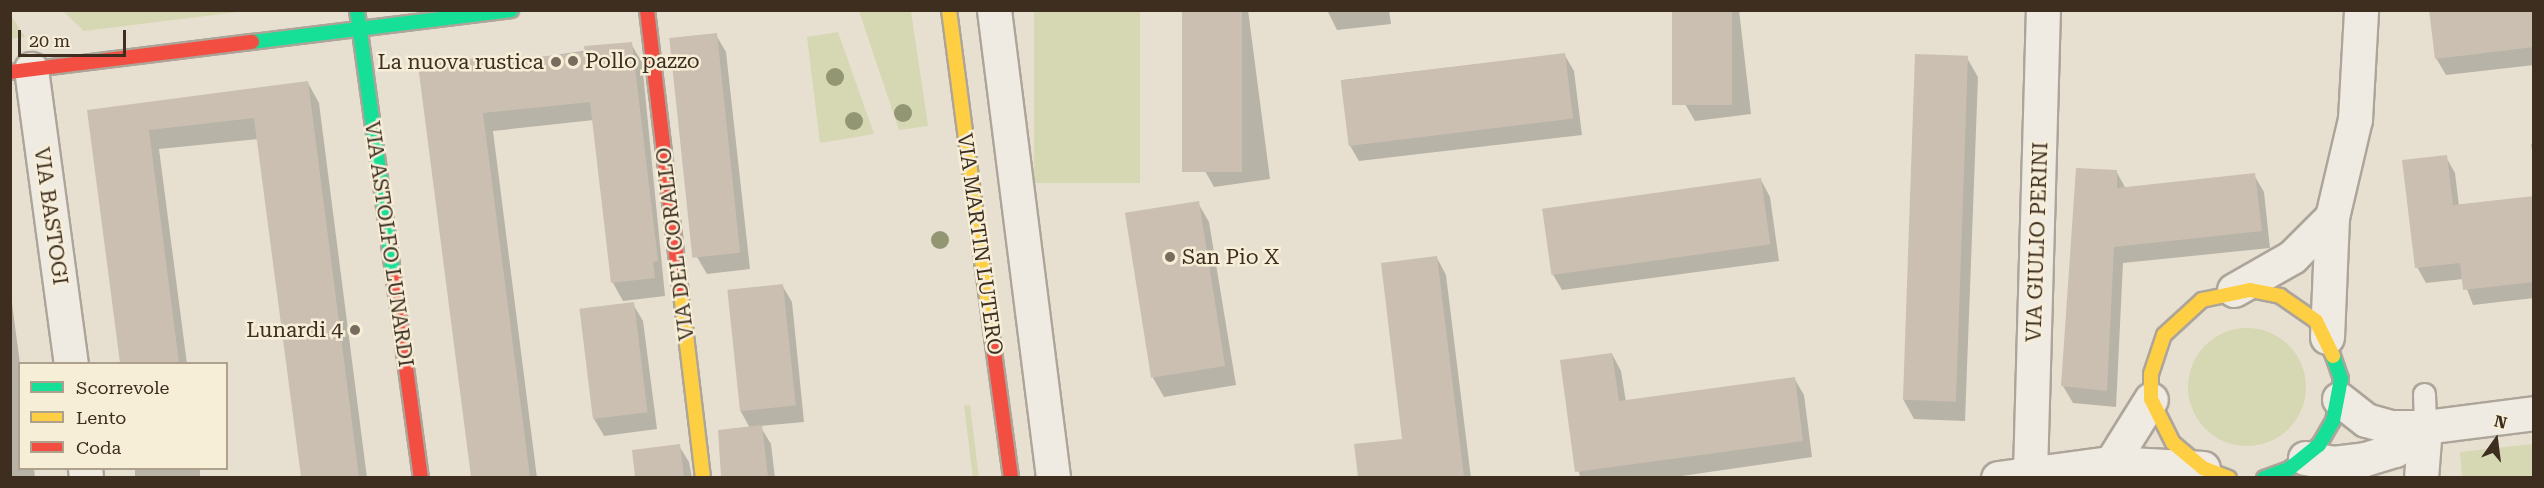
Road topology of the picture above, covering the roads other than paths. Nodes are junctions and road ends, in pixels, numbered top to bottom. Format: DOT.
graph roads {
  1 [pos="357,10"];
  2 [pos="511,10"];
  3 [pos="647,10"];
  4 [pos="949,10"];
  5 [pos="994,10"];
  6 [pos="2043,10"];
  7 [pos="2361,10"];
  8 [pos="360,29"];
  9 [pos="21,71"];
  10 [pos="2332,217"];
  11 [pos="2234,290"];
  12 [pos="2328,337"];
  13 [pos="70,362"];
  14 [pos="2424,394"];
  15 [pos="2151,399"];
  16 [pos="2339,399"];
  17 [pos="2534,413"];
  18 [pos="2426,428"];
  19 [pos="2305,458"];
  20 [pos="2111,463"];
  21 [pos="2030,473"];
  22 [pos="2216,473"];
  23 [pos="421,477"];
  24 [pos="703,477"];
  25 [pos="1011,477"];
  26 [pos="1053,477"];
  27 [pos="1998,477"];
  28 [pos="2264,477"];
  29 [pos="2421,477"];
  1 -- 8 [label="street, VIA ASTOLFO LUNARDI"];
  2 -- 8 [label="street"];
  3 -- 24 [label="street, VIA DEL CORALLO"];
  4 -- 25 [label="street, VIA MARTIN LUTERO"];
  5 -- 26 [label="street, VIA MARTIN LUTERO"];
  6 -- 21 [label="street, VIA GIULIO PERINI"];
  7 -- 10 [label="street"];
  8 -- 9 [label="street"];
  8 -- 23 [label="street, VIA ASTOLFO LUNARDI"];
  9 -- 13 [label="street, VIA BASTOGI"];
  10 -- 11 [label="street"];
  10 -- 12 [label="street"];
  11 -- 12 [label="street"];
  11 -- 15 [label="street"];
  12 -- 16 [label="street"];
  14 -- 18 [label="lane"];
  15 -- 20 [label="street"];
  15 -- 22 [label="street"];
  16 -- 18 [label="street"];
  16 -- 19 [label="street"];
  17 -- 18 [label="street"];
  18 -- 19 [label="street"];
  18 -- 29 [label="street"];
  19 -- 28 [label="street"];
  20 -- 21 [label="street"];
  20 -- 22 [label="street"];
  21 -- 27 [label="street"];
}
